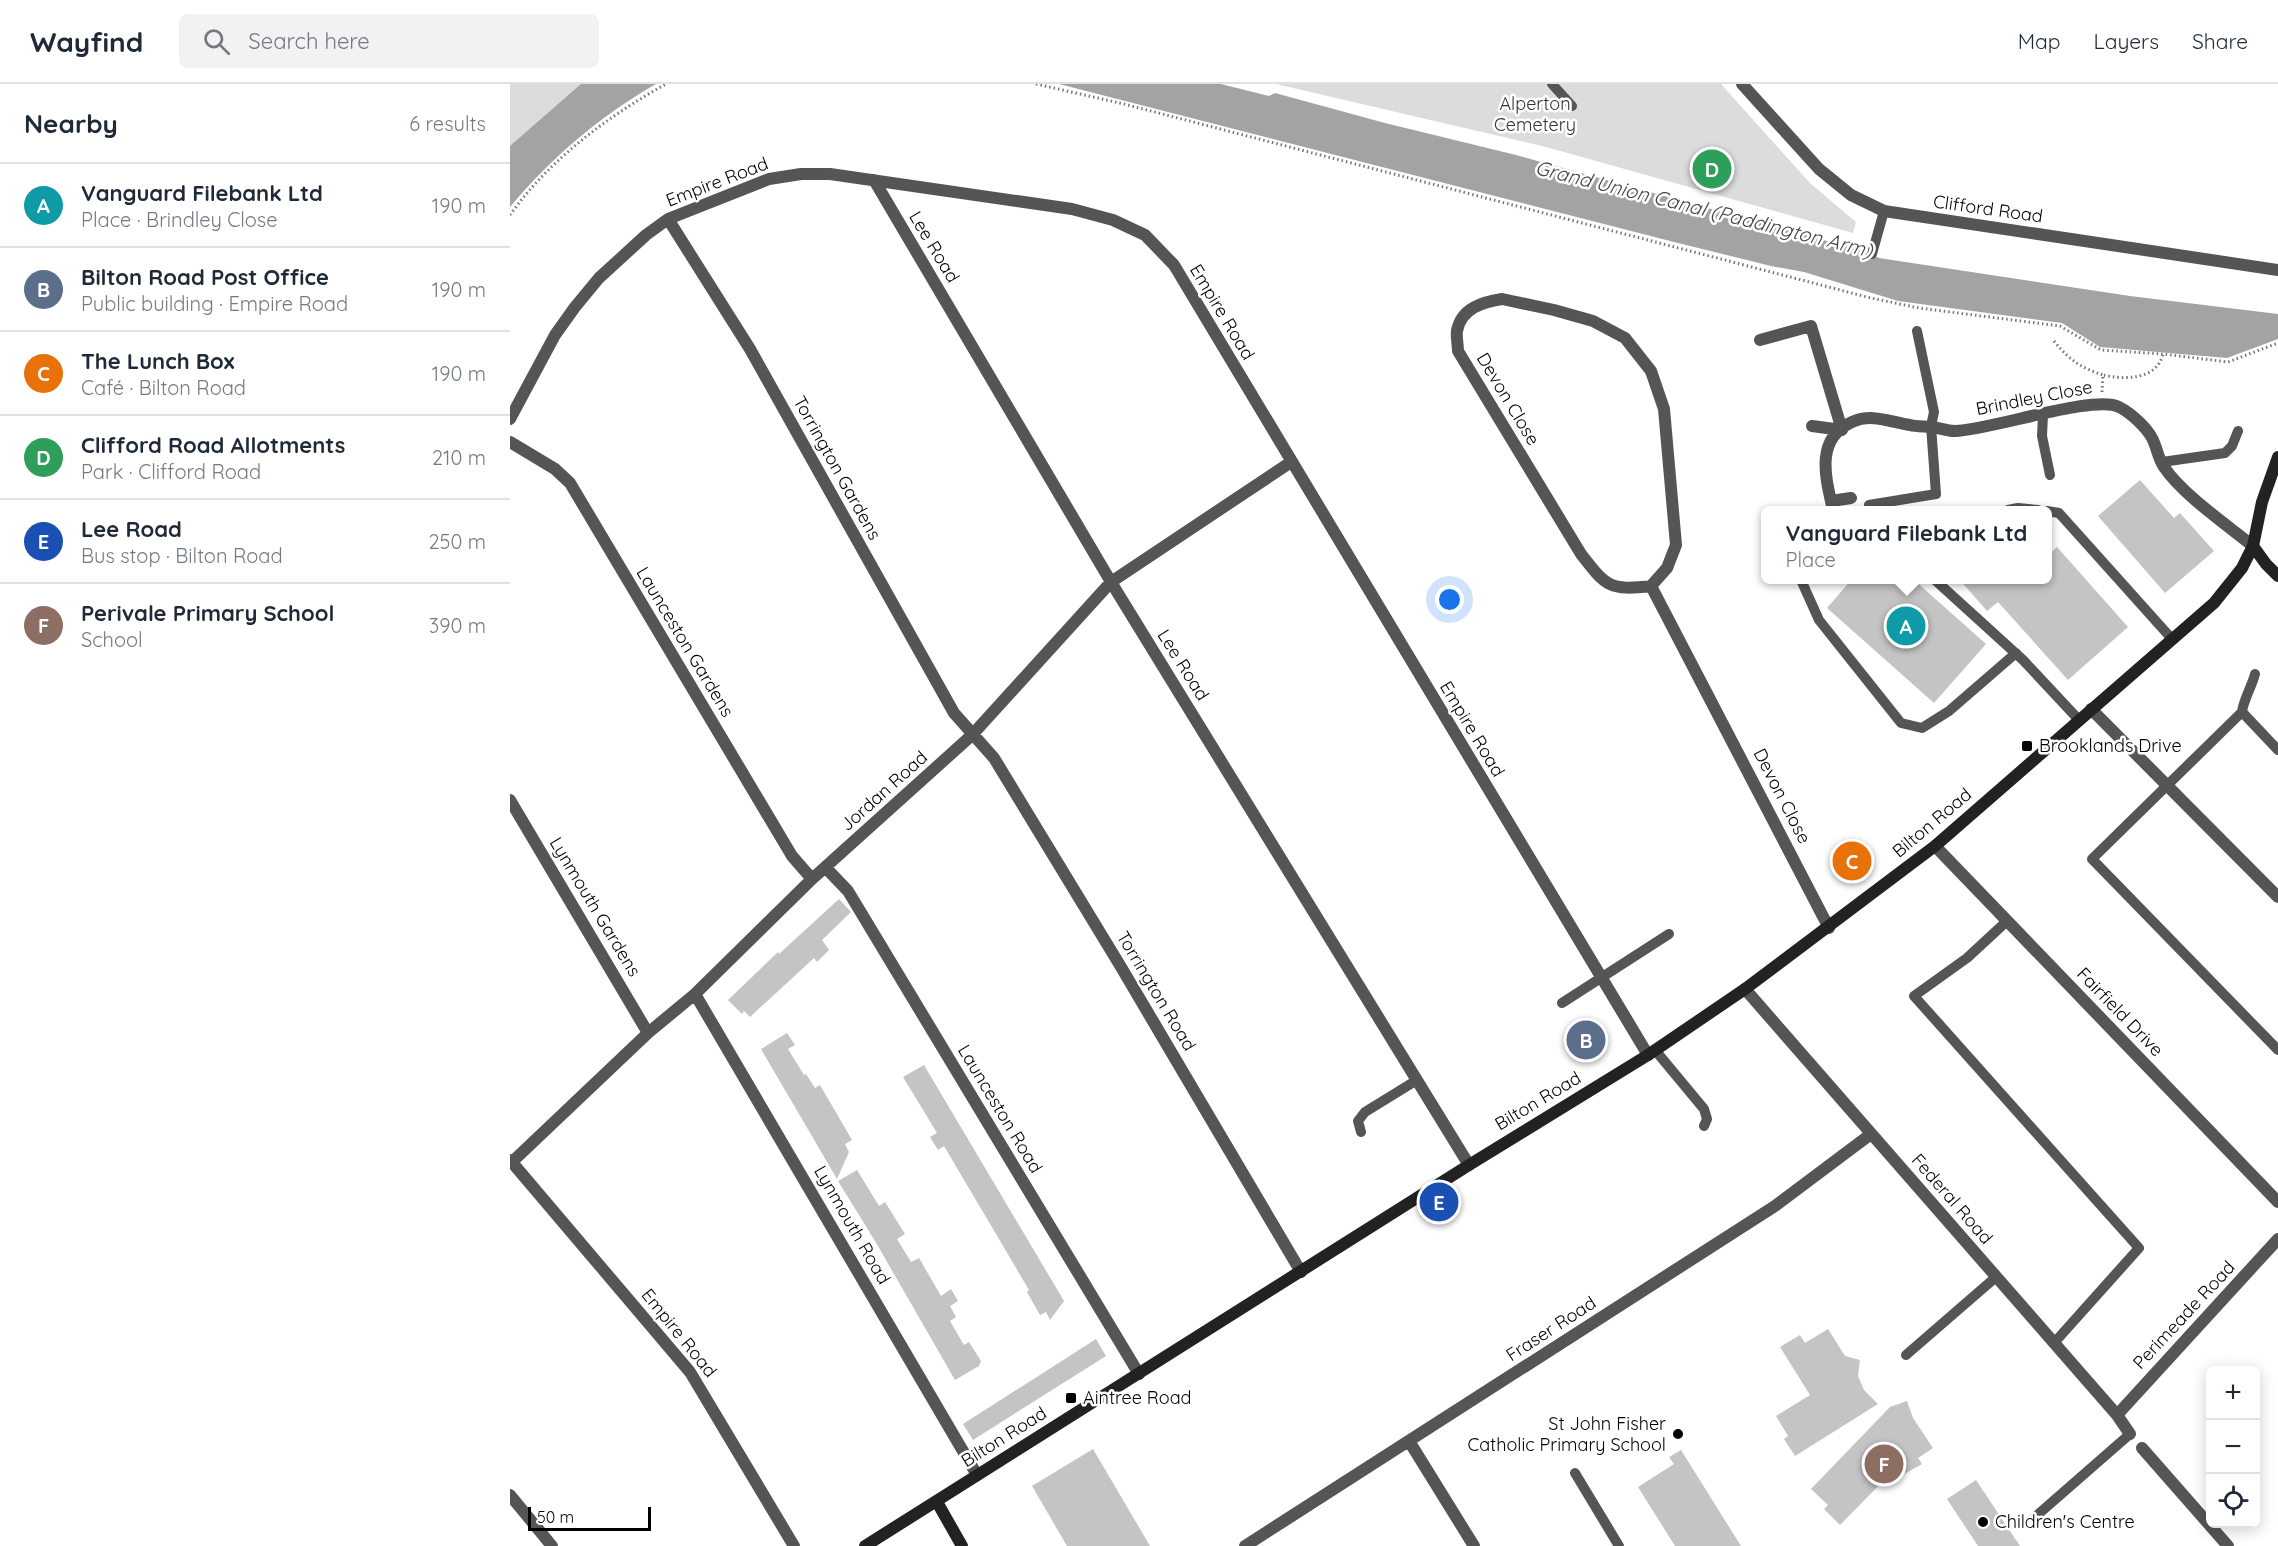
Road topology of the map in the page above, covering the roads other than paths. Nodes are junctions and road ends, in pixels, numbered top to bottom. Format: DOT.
graph roads {
  1 [pos="1552,84"];
  2 [pos="1749,86"];
  3 [pos="1572,106"];
  4 [pos="874,180"];
  5 [pos="1884,212"];
  6 [pos="668,219"];
  7 [pos="1872,254"];
  8 [pos="2278,270"];
  9 [pos="1917,331"];
  10 [pos="1760,340"];
  11 [pos="2043,415"];
  12 [pos="510,418"];
  13 [pos="1812,426"];
  14 [pos="1931,426"];
  15 [pos="1842,430"];
  16 [pos="2238,431"];
  17 [pos="510,442"];
  18 [pos="2278,457"];
  19 [pos="1291,462"];
  20 [pos="2162,462"];
  21 [pos="2050,475"];
  22 [pos="1851,498"];
  23 [pos="1869,505"];
  24 [pos="1832,506"];
  25 [pos="2052,512"];
  26 [pos="2253,546"];
  27 [pos="2278,576"];
  28 [pos="1111,582"];
  29 [pos="1803,584"];
  30 [pos="1940,584"];
  31 [pos="1651,586"];
  32 [pos="2172,639"];
  33 [pos="2016,653"];
  34 [pos="2256,674"];
  35 [pos="2091,709"];
  36 [pos="2242,712"];
  37 [pos="2079,720"];
  38 [pos="972,735"];
  39 [pos="2278,750"];
  40 [pos="2166,785"];
  41 [pos="510,800"];
  42 [pos="1935,846"];
  43 [pos="825,867"];
  44 [pos="812,879"];
  45 [pos="2278,897"];
  46 [pos="2007,921"];
  47 [pos="1829,928"];
  48 [pos="1669,934"];
  49 [pos="1600,977"];
  50 [pos="1745,989"];
  51 [pos="695,994"];
  52 [pos="1562,1004"];
  53 [pos="648,1033"];
  54 [pos="2278,1050"];
  55 [pos="1651,1053"];
  56 [pos="1417,1080"];
  57 [pos="1704,1126"];
  58 [pos="1361,1132"];
  59 [pos="1871,1134"];
  60 [pos="511,1162"];
  61 [pos="1469,1165"];
  62 [pos="2278,1202"];
  63 [pos="2278,1239"];
  64 [pos="1300,1272"];
  65 [pos="1996,1277"];
  66 [pos="2054,1343"];
  67 [pos="1906,1355"];
  68 [pos="1139,1374"];
  69 [pos="2117,1415"];
  70 [pos="2130,1434"];
  71 [pos="1409,1441"];
  72 [pos="2142,1448"];
  73 [pos="1575,1473"];
  74 [pos="977,1475"];
  75 [pos="510,1495"];
  76 [pos="937,1502"];
  77 [pos="2035,1517"];
  78 [pos="1252,1544"];
  79 [pos="552,1546"];
  80 [pos="794,1546"];
  81 [pos="866,1546"];
  82 [pos="962,1546"];
  83 [pos="1474,1546"];
  84 [pos="1619,1546"];
  85 [pos="2228,1546"];
  1 -- 3 [label="lane"];
  2 -- 5 [label="street, Clifford Road"];
  4 -- 6 [label="street, Empire Road"];
  4 -- 19 [label="street, Empire Road"];
  4 -- 28 [label="street, Lee Road"];
  5 -- 7 [label="lane"];
  5 -- 8 [label="street, Clifford Road"];
  6 -- 12 [label="street, Empire Road"];
  6 -- 38 [label="street, Torrington Gardens"];
  9 -- 14 [label="lane"];
  10 -- 15 [label="street"];
  11 -- 14 [label="street, Brindley Close"];
  11 -- 20 [label="street, Brindley Close"];
  11 -- 21 [label="lane"];
  13 -- 15 [label="street"];
  14 -- 15 [label="street, Brindley Close"];
  14 -- 23 [label="lane"];
  15 -- 24 [label="street"];
  16 -- 20 [label="lane"];
  17 -- 44 [label="street, Launceston Gardens"];
  18 -- 26 [label="street, Bilton Road"];
  19 -- 28 [label="street, Jordan Road"];
  19 -- 49 [label="street, Empire Road"];
  20 -- 26 [label="street, Brindley Close"];
  22 -- 24 [label="street"];
  25 -- 32 [label="lane"];
  26 -- 27 [label="street"];
  26 -- 32 [label="street, Bilton Road"];
  28 -- 38 [label="street, Jordan Road"];
  28 -- 56 [label="street, Lee Road"];
  29 -- 33 [label="lane"];
  30 -- 33 [label="lane"];
  31 -- 31 [label="street, Devon Close"];
  31 -- 47 [label="street, Devon Close"];
  32 -- 35 [label="street, Bilton Road"];
  33 -- 37 [label="lane"];
  34 -- 36 [label="lane"];
  35 -- 37 [label="street, Bilton Road"];
  35 -- 40 [label="street"];
  36 -- 39 [label="lane"];
  36 -- 40 [label="lane"];
  37 -- 42 [label="street, Bilton Road"];
  38 -- 43 [label="street, Jordan Road"];
  38 -- 64 [label="street, Torrington Road"];
  40 -- 45 [label="street"];
  40 -- 54 [label="lane"];
  41 -- 53 [label="street, Lynmouth Gardens"];
  42 -- 46 [label="street, Fairfield Drive"];
  42 -- 47 [label="street, Bilton Road"];
  43 -- 44 [label="street, Jordan Road"];
  43 -- 68 [label="street, Launceston Road"];
  44 -- 51 [label="street, Jordan Road"];
  46 -- 62 [label="street, Fairfield Drive"];
  46 -- 66 [label="lane"];
  47 -- 50 [label="street, Bilton Road"];
  48 -- 49 [label="lane"];
  49 -- 52 [label="lane"];
  49 -- 55 [label="street, Empire Road"];
  50 -- 55 [label="street, Bilton Road"];
  50 -- 59 [label="street, Federal Road"];
  51 -- 53 [label="street, Jordan Road"];
  51 -- 74 [label="street, Lynmouth Road"];
  53 -- 60 [label="street, Jordan Road"];
  55 -- 57 [label="lane"];
  55 -- 61 [label="street, Bilton Road"];
  56 -- 58 [label="lane"];
  56 -- 61 [label="street, Lee Road"];
  59 -- 65 [label="street, Federal Road"];
  59 -- 71 [label="street, Fraser Road"];
  60 -- 80 [label="street, Empire Road"];
  61 -- 64 [label="street, Bilton Road"];
  63 -- 69 [label="street, Perimeade Road"];
  64 -- 68 [label="street, Bilton Road"];
  65 -- 66 [label="street, Federal Road"];
  65 -- 67 [label="lane"];
  66 -- 69 [label="street, Federal Road"];
  68 -- 74 [label="street, Bilton Road"];
  69 -- 70 [label="street, Federal Road"];
  70 -- 77 [label="lane"];
  71 -- 78 [label="street, Fraser Road"];
  71 -- 83 [label="street"];
  72 -- 85 [label="street"];
  73 -- 84 [label="lane"];
  74 -- 76 [label="street, Bilton Road"];
  75 -- 79 [label="street"];
  76 -- 81 [label="street, Bilton Road"];
  76 -- 82 [label="street"];
}
